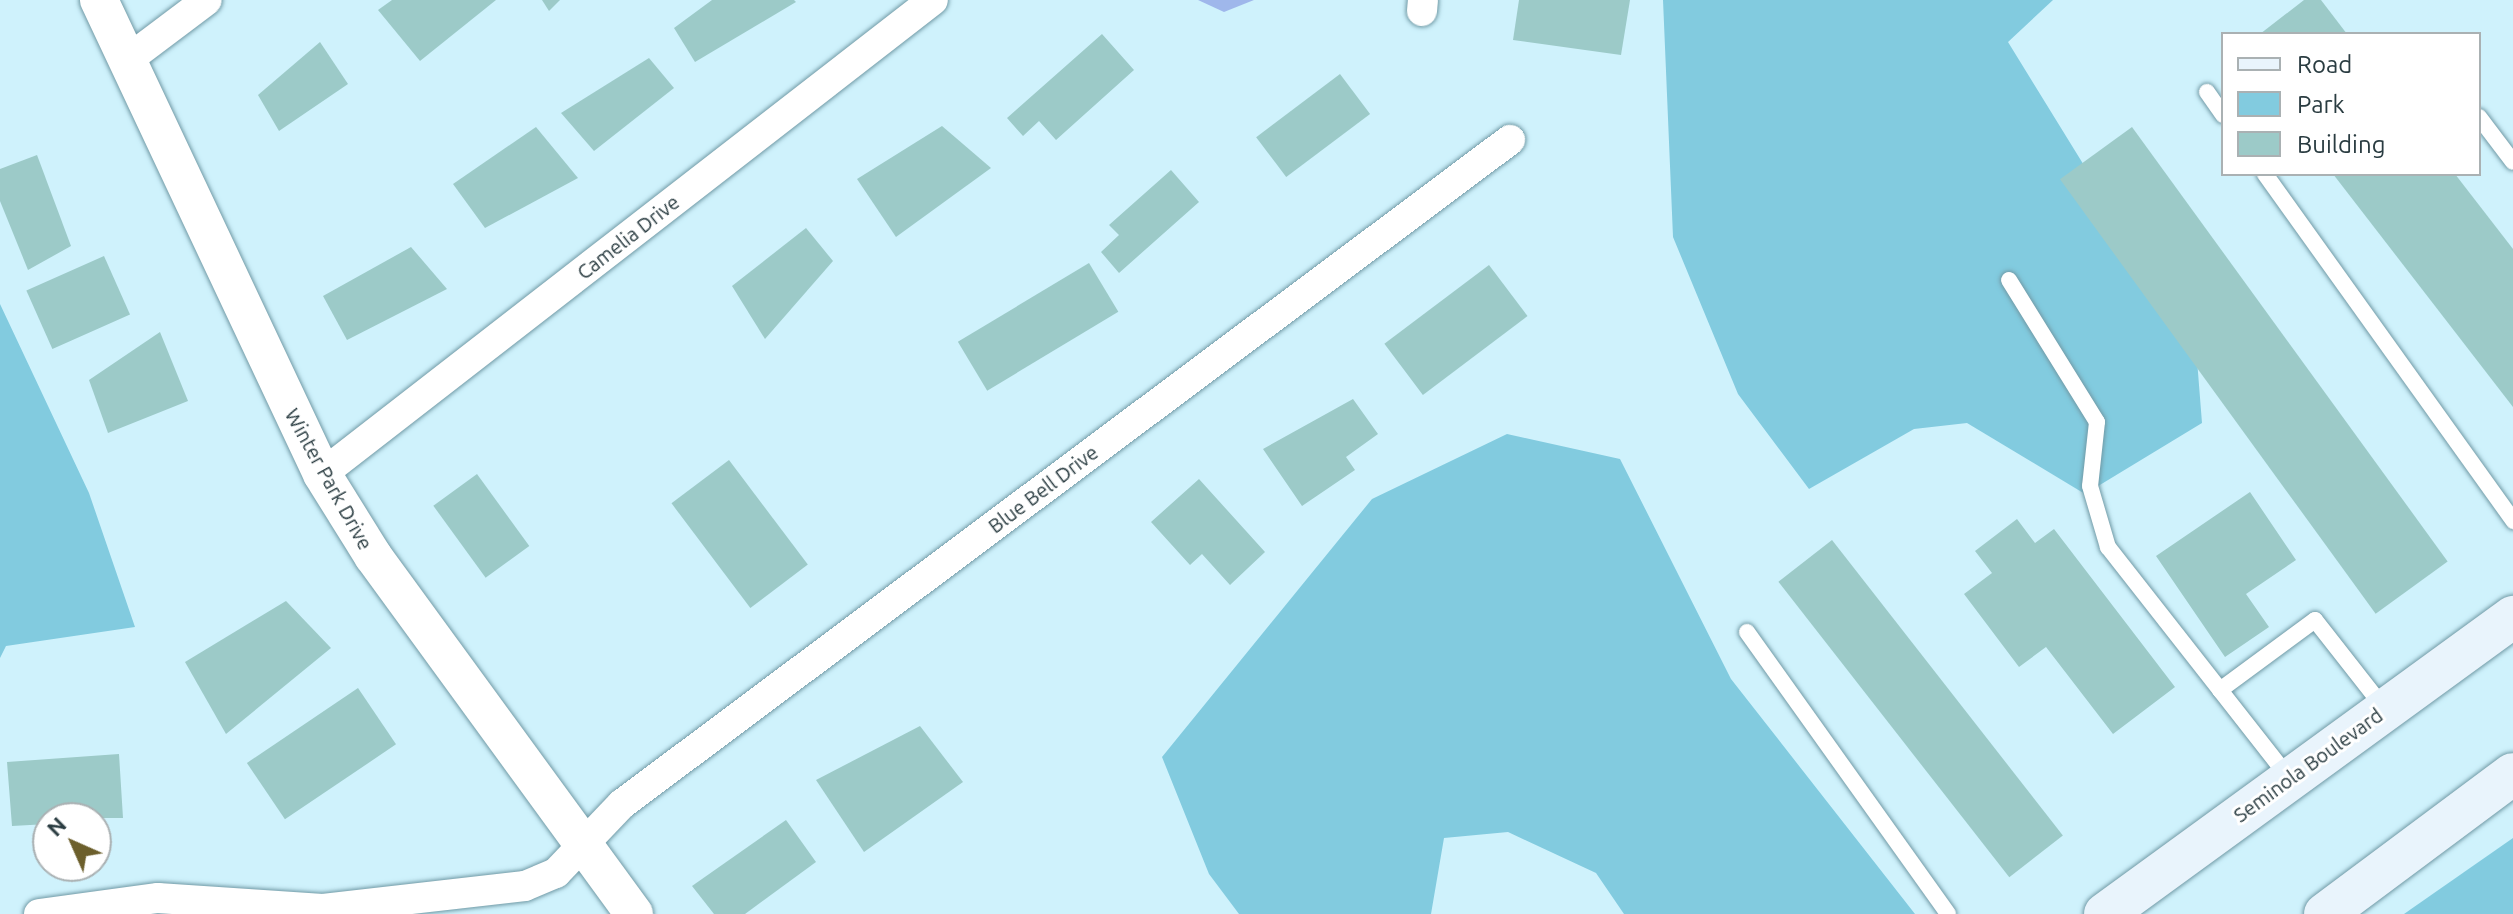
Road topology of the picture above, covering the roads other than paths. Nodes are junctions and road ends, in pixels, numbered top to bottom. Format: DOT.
graph roads {
  1 [pos="99,0"];
  2 [pos="207,0"];
  3 [pos="933,0"];
  4 [pos="126,61"];
  5 [pos="2207,92"];
  6 [pos="2221,112"];
  7 [pos="2481,120"];
  8 [pos="1510,140"];
  9 [pos="2513,162"];
  10 [pos="2266,176"];
  11 [pos="2009,280"];
  12 [pos="322,474"];
  13 [pos="2513,521"];
  14 [pos="2513,617"];
  15 [pos="1747,632"];
  16 [pos="2220,690"];
  17 [pos="2385,709"];
  18 [pos="2513,774"];
  19 [pos="2289,779"];
  20 [pos="584,847"];
  21 [pos="39,914"];
  22 [pos="634,914"];
  23 [pos="1948,914"];
  24 [pos="2105,914"];
  25 [pos="2325,914"];
  1 -- 4 [label="street, Winter Park Drive"];
  2 -- 4 [label="street"];
  3 -- 12 [label="street, Camelia Drive"];
  4 -- 12 [label="street, Winter Park Drive"];
  5 -- 6 [label="lane"];
  7 -- 9 [label="lane"];
  8 -- 20 [label="street, Blue Bell Drive"];
  10 -- 13 [label="lane"];
  11 -- 16 [label="lane"];
  12 -- 20 [label="street, Winter Park Drive"];
  14 -- 17 [label="main road, Seminola Boulevard"];
  15 -- 23 [label="lane"];
  16 -- 17 [label="lane"];
  16 -- 19 [label="lane"];
  17 -- 19 [label="main road, Seminola Boulevard"];
  18 -- 25 [label="main road"];
  19 -- 24 [label="main road, Seminola Boulevard"];
  20 -- 21 [label="street, Blue Bell Drive"];
  20 -- 22 [label="street, Winter Park Drive"];
}
